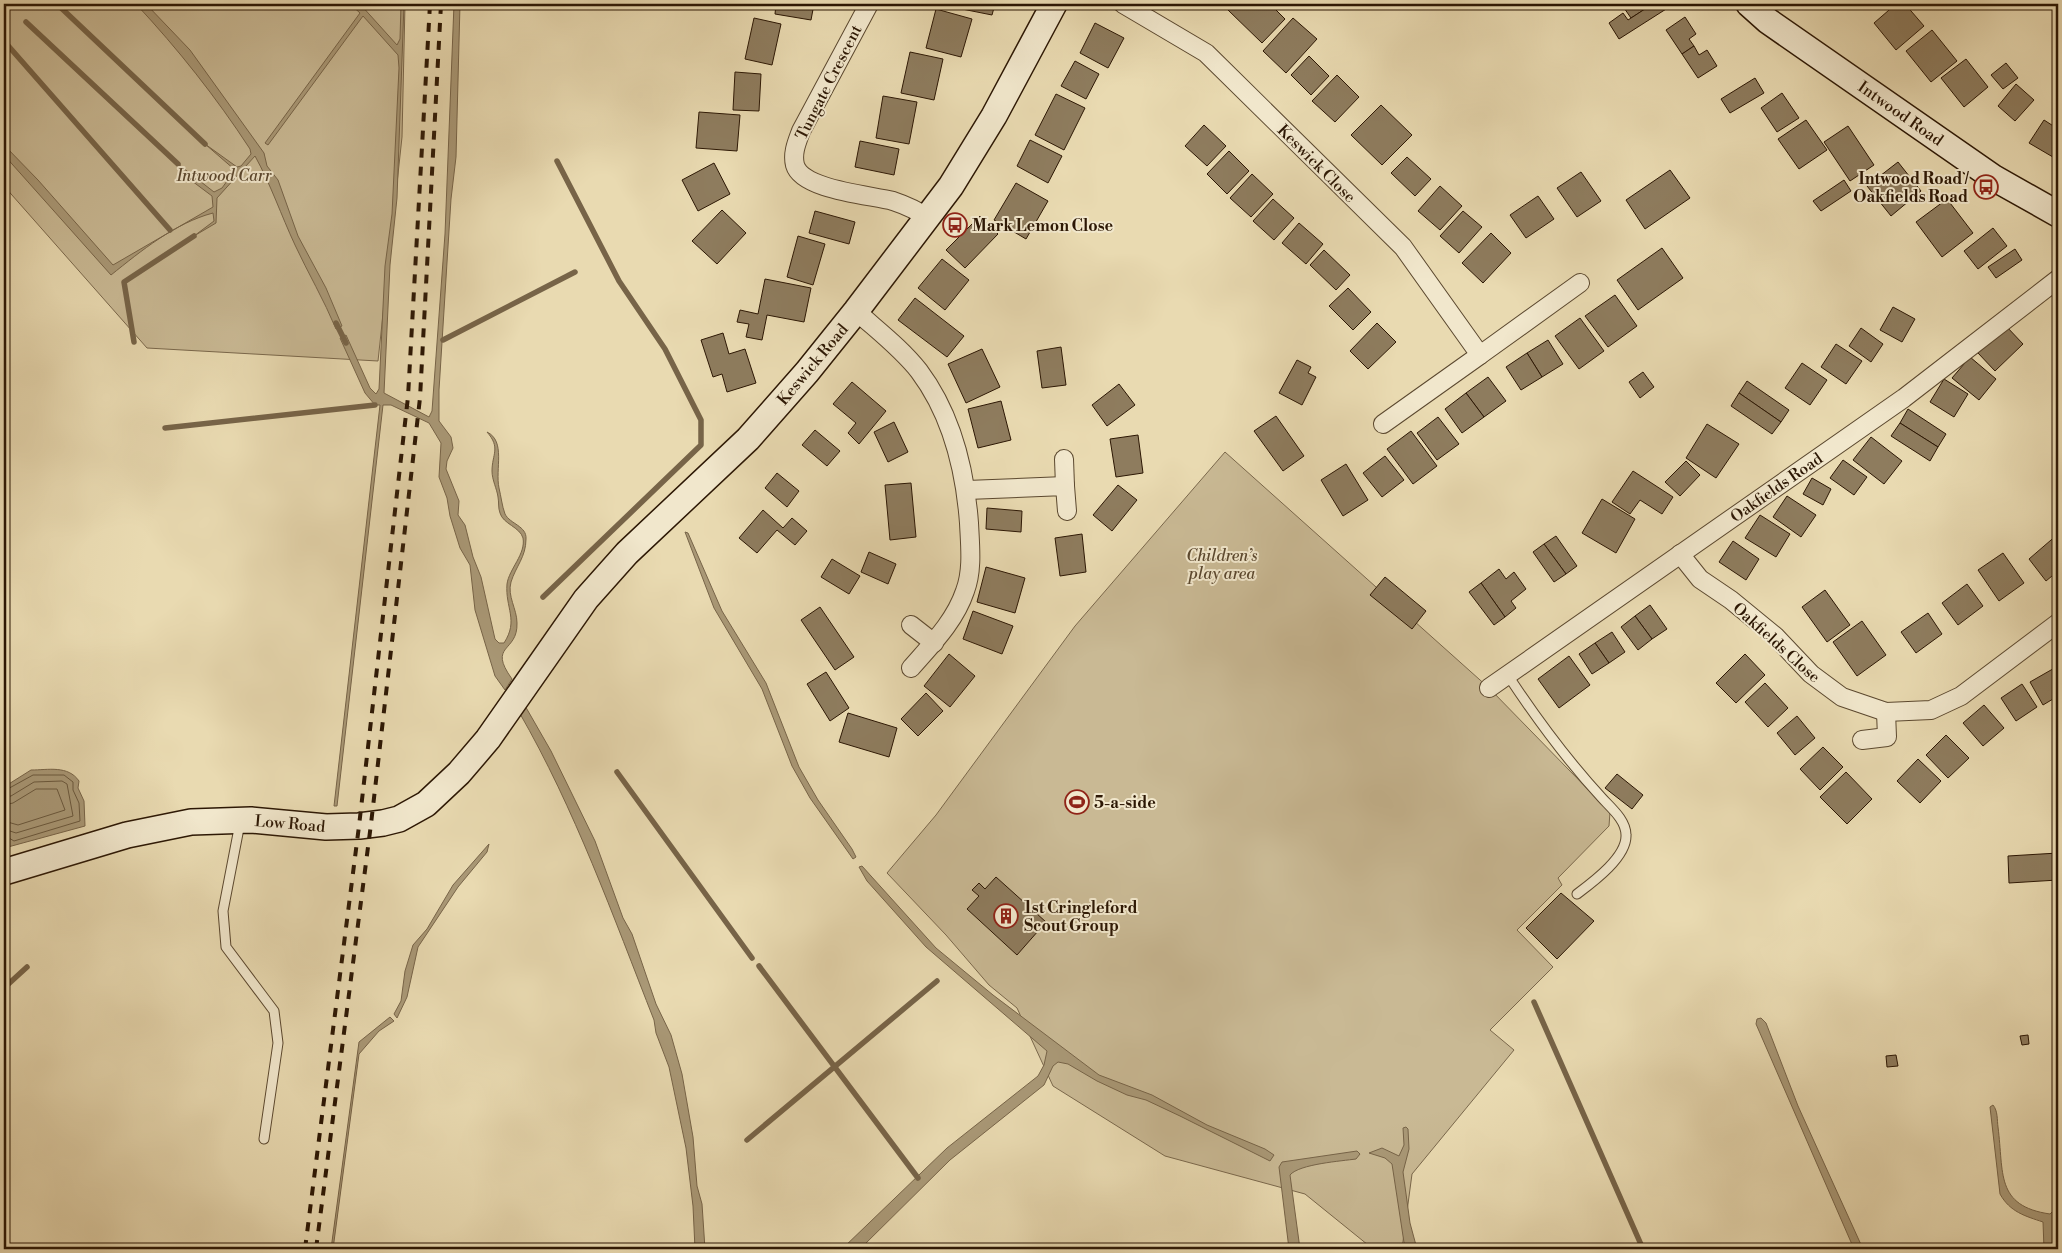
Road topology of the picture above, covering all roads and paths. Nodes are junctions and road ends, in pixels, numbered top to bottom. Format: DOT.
graph roads {
  1 [pos="869,4"];
  2 [pos="1054,4"];
  3 [pos="1122,4"];
  4 [pos="1749,4"];
  5 [pos="2058,214"];
  6 [pos="928,218"];
  7 [pos="2058,279"];
  8 [pos="1580,283"];
  9 [pos="856,311"];
  10 [pos="1480,355"];
  11 [pos="1383,424"];
  12 [pos="1064,459"];
  13 [pos="1065,486"];
  14 [pos="966,490"];
  15 [pos="1067,511"];
  16 [pos="1680,554"];
  17 [pos="2058,623"];
  18 [pos="911,625"];
  19 [pos="934,643"];
  20 [pos="911,668"];
  21 [pos="1507,674"];
  22 [pos="526,688"];
  23 [pos="1489,688"];
  24 [pos="1886,712"];
  25 [pos="1862,740"];
  26 [pos="241,820"];
  27 [pos="4,872"];
  28 [pos="1577,894"];
  29 [pos="264,1139"];
  1 -- 6 [label="street, Tungate Crescent"];
  2 -- 6 [label="street, Keswick Road"];
  3 -- 10 [label="street, Keswick Close"];
  4 -- 5 [label="street, Intwood Road"];
  6 -- 9 [label="street, Keswick Road"];
  7 -- 16 [label="street, Oakfields Road"];
  8 -- 10 [label="street"];
  9 -- 14 [label="street"];
  9 -- 22 [label="street, Keswick Road"];
  10 -- 11 [label="street"];
  12 -- 13 [label="street"];
  13 -- 14 [label="street"];
  13 -- 15 [label="street"];
  14 -- 19 [label="street"];
  16 -- 21 [label="street, Oakfields Road"];
  16 -- 24 [label="street, Oakfields Close"];
  17 -- 24 [label="street, Oakfields Close"];
  18 -- 19 [label="street"];
  19 -- 20 [label="street"];
  21 -- 23 [label="street, Oakfields Road"];
  21 -- 28 [label="lane"];
  22 -- 26 [label="street, Low Road"];
  24 -- 25 [label="street"];
  26 -- 27 [label="street, Low Road"];
  26 -- 29 [label="lane"];
}
